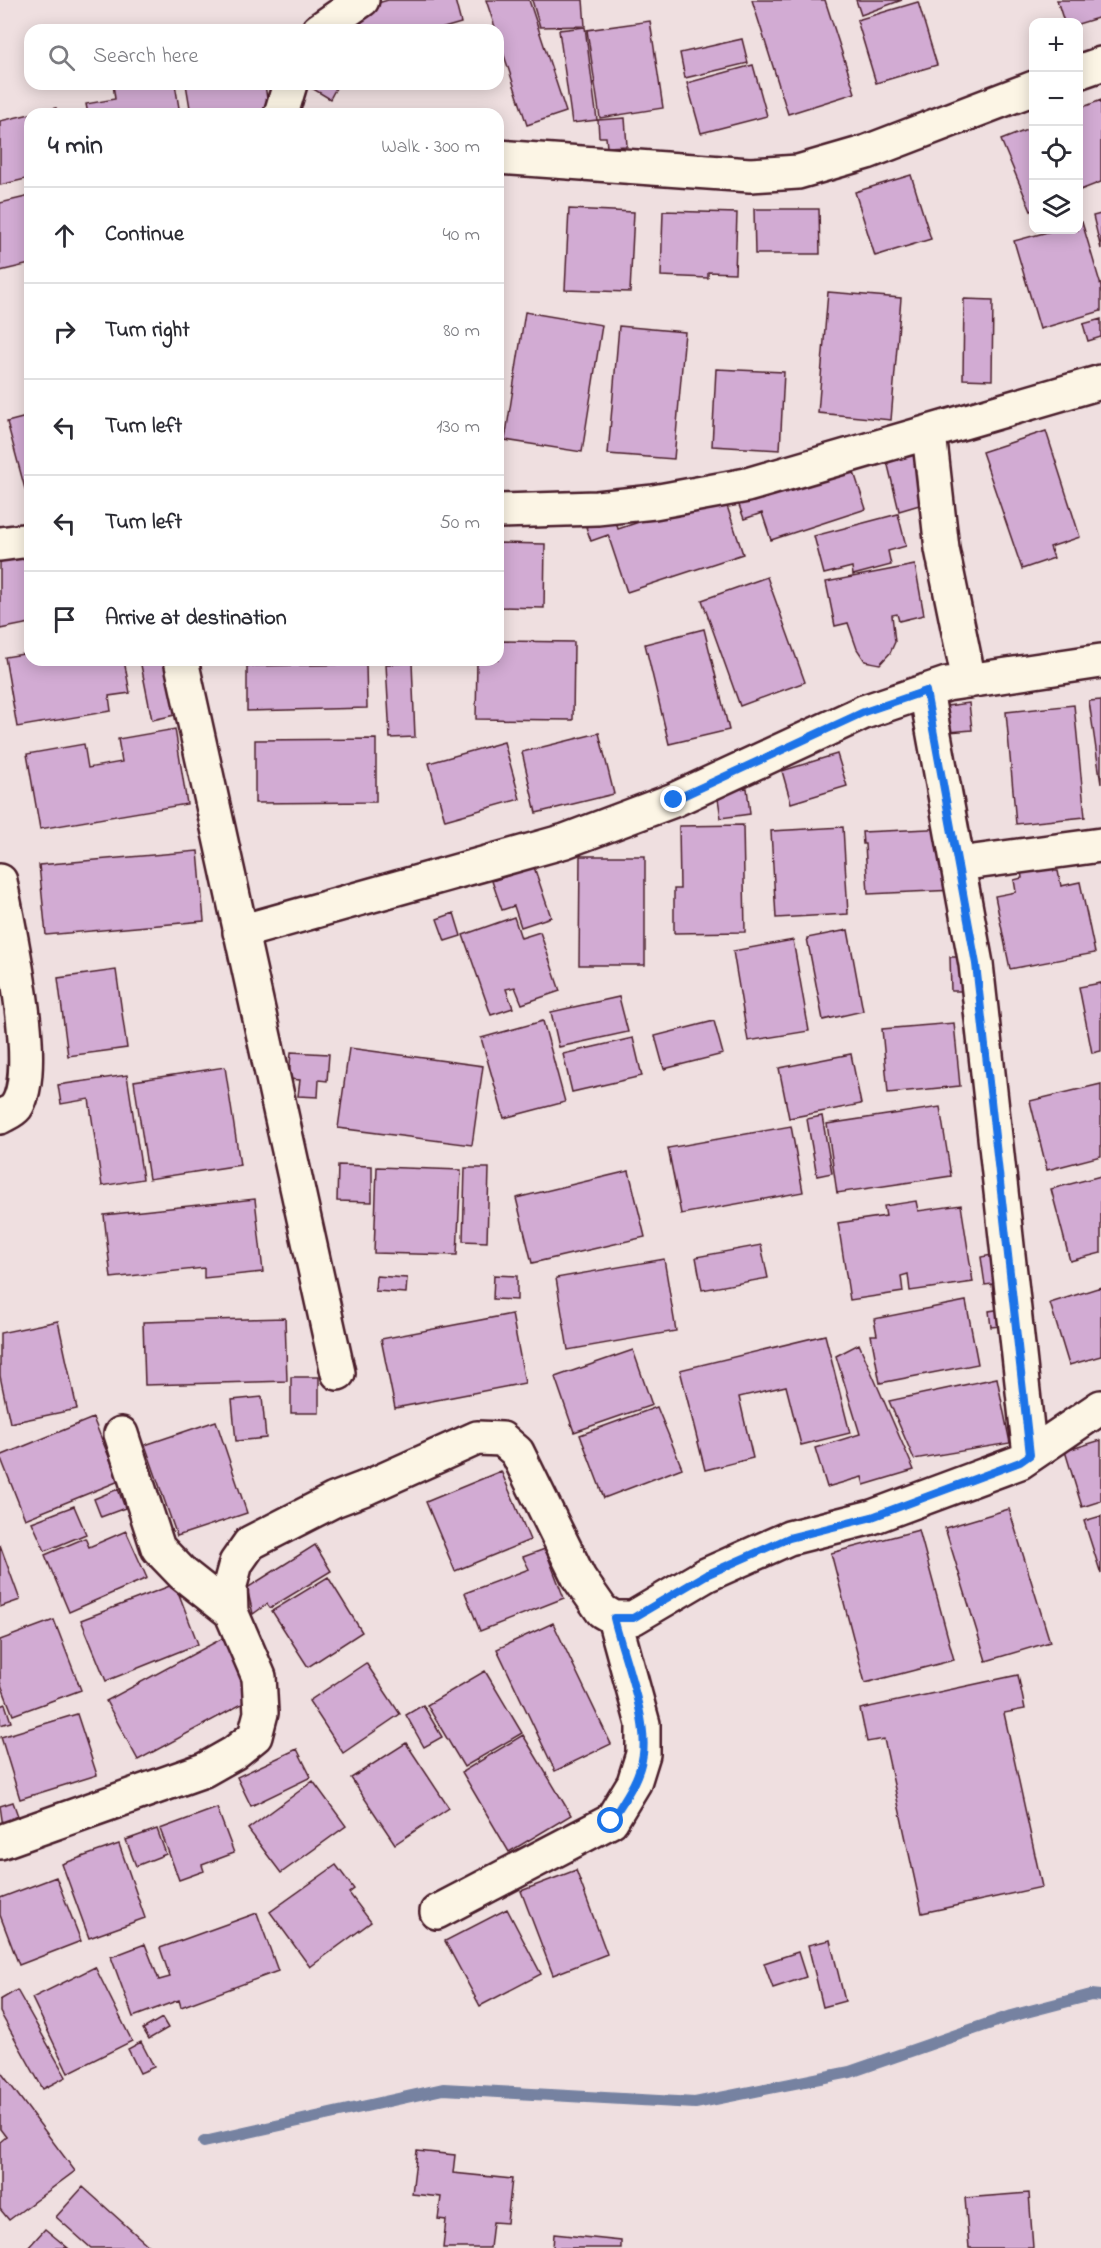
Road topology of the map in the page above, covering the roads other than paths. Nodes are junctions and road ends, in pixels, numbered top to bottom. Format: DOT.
graph roads {
  1 [pos="362,0"];
  2 [pos="328,24"];
  3 [pos="1101,64"];
  4 [pos="1083,70"];
  5 [pos="288,90"];
  6 [pos="1029,90"];
  7 [pos="283,108"];
  8 [pos="504,157"];
  9 [pos="1101,382"];
  10 [pos="929,433"];
  11 [pos="504,511"];
  12 [pos="24,541"];
  13 [pos="0,544"];
  14 [pos="1101,661"];
  15 [pos="182,666"];
  16 [pos="969,681"];
  17 [pos="926,691"];
  18 [pos="1101,845"];
  19 [pos="959,864"];
  20 [pos="0,881"];
  21 [pos="240,932"];
  22 [pos="0,1117"];
  23 [pos="338,1373"];
  24 [pos="1101,1407"];
  25 [pos="121,1434"];
  26 [pos="1030,1455"];
  27 [pos="231,1612"];
  28 [pos="614,1618"];
  29 [pos="0,1842"];
  30 [pos="437,1912"];
  1 -- 2 [label="street"];
  3 -- 4 [label="street"];
  5 -- 7 [label="street"];
  6 -- 8 [label="street"];
  9 -- 10 [label="street"];
  10 -- 11 [label="street"];
  10 -- 16 [label="street"];
  12 -- 13 [label="street"];
  14 -- 16 [label="street"];
  15 -- 21 [label="street"];
  16 -- 17 [label="street"];
  17 -- 19 [label="street"];
  17 -- 21 [label="street"];
  18 -- 19 [label="street"];
  19 -- 26 [label="street"];
  20 -- 22 [label="street"];
  21 -- 23 [label="street"];
  24 -- 26 [label="street"];
  25 -- 27 [label="street"];
  26 -- 28 [label="street"];
  27 -- 28 [label="street"];
  27 -- 29 [label="street"];
  28 -- 30 [label="street"];
}
